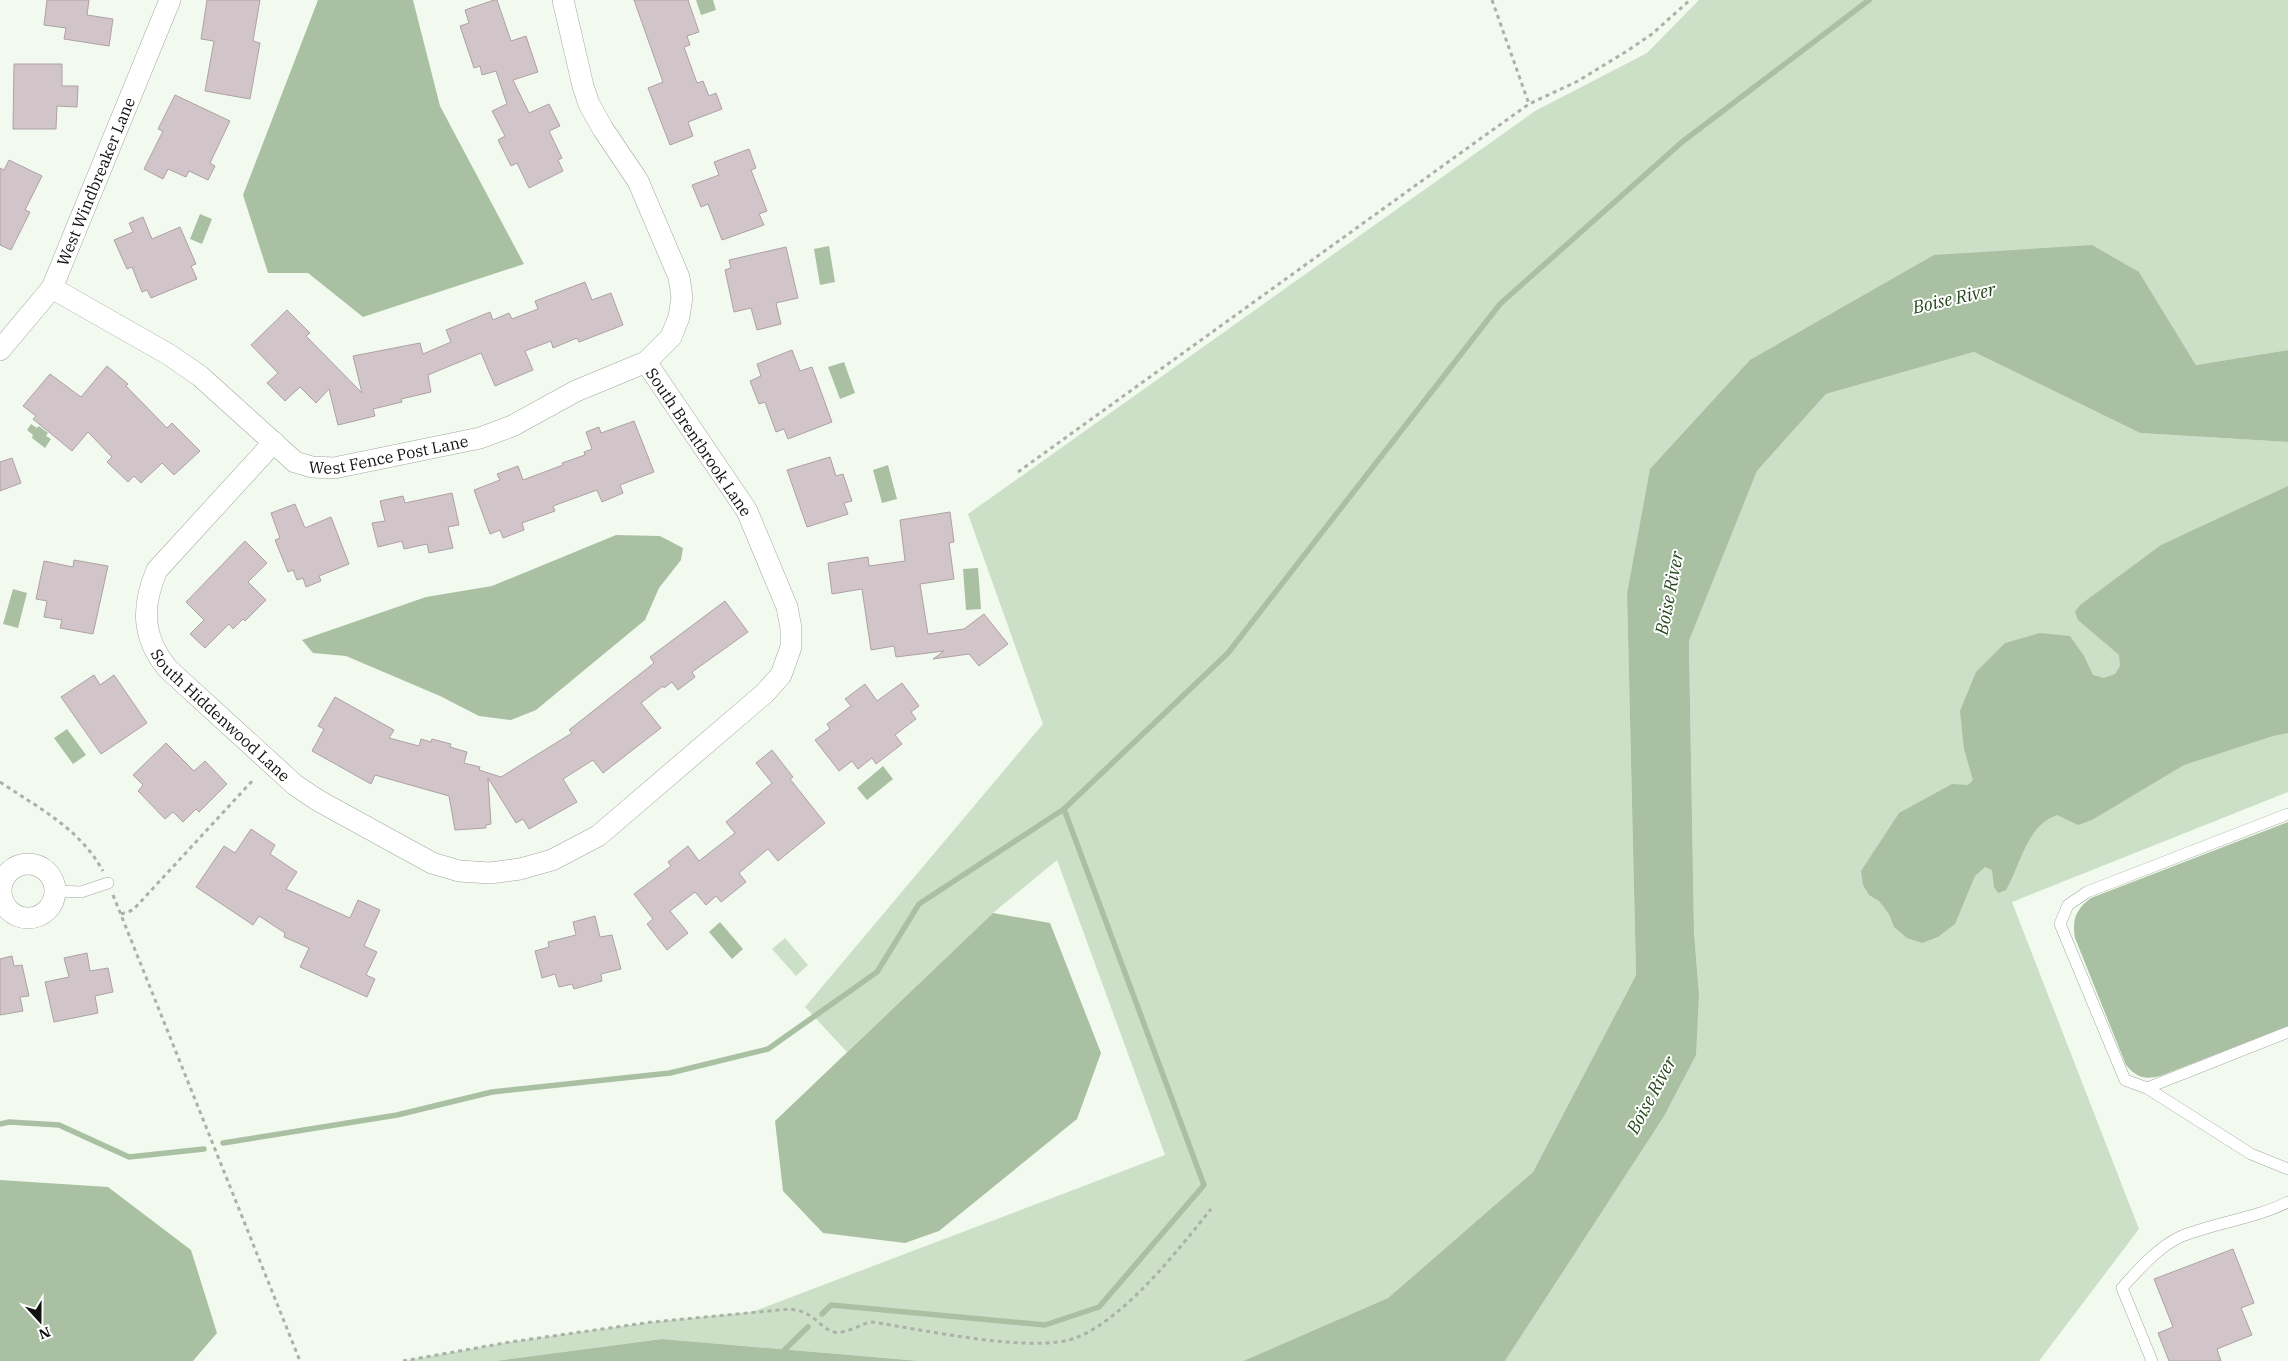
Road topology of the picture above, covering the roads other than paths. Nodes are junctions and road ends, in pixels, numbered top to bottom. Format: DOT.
graph roads {
  1 [pos="170,0"];
  2 [pos="563,0"];
  3 [pos="52,288"];
  4 [pos="0,350"];
  5 [pos="646,362"];
  6 [pos="274,442"];
  7 [pos="2288,814"];
  8 [pos="520,869"];
  9 [pos="108,883"];
  10 [pos="56,891"];
  11 [pos="2,905"];
  12 [pos="2288,1032"];
  13 [pos="2147,1088"];
  14 [pos="2288,1169"];
  15 [pos="2288,1202"];
  16 [pos="2152,1361"];
  1 -- 3 [label="street, West Windbreaker Lane"];
  2 -- 5 [label="street, South Brentbrook Lane"];
  3 -- 4 [label="street, West Windbreaker Lane"];
  3 -- 6 [label="street, West Fence Post Lane"];
  5 -- 6 [label="street, West Fence Post Lane"];
  5 -- 8 [label="street, South Brentbrook Lane"];
  6 -- 8 [label="street, South Hiddenwood Lane"];
  7 -- 13 [label="lane"];
  9 -- 10 [label="lane"];
  10 -- 11 [label="street"];
  10 -- 11 [label="street"];
  12 -- 13 [label="lane"];
  13 -- 14 [label="lane"];
  15 -- 16 [label="lane"];
}
